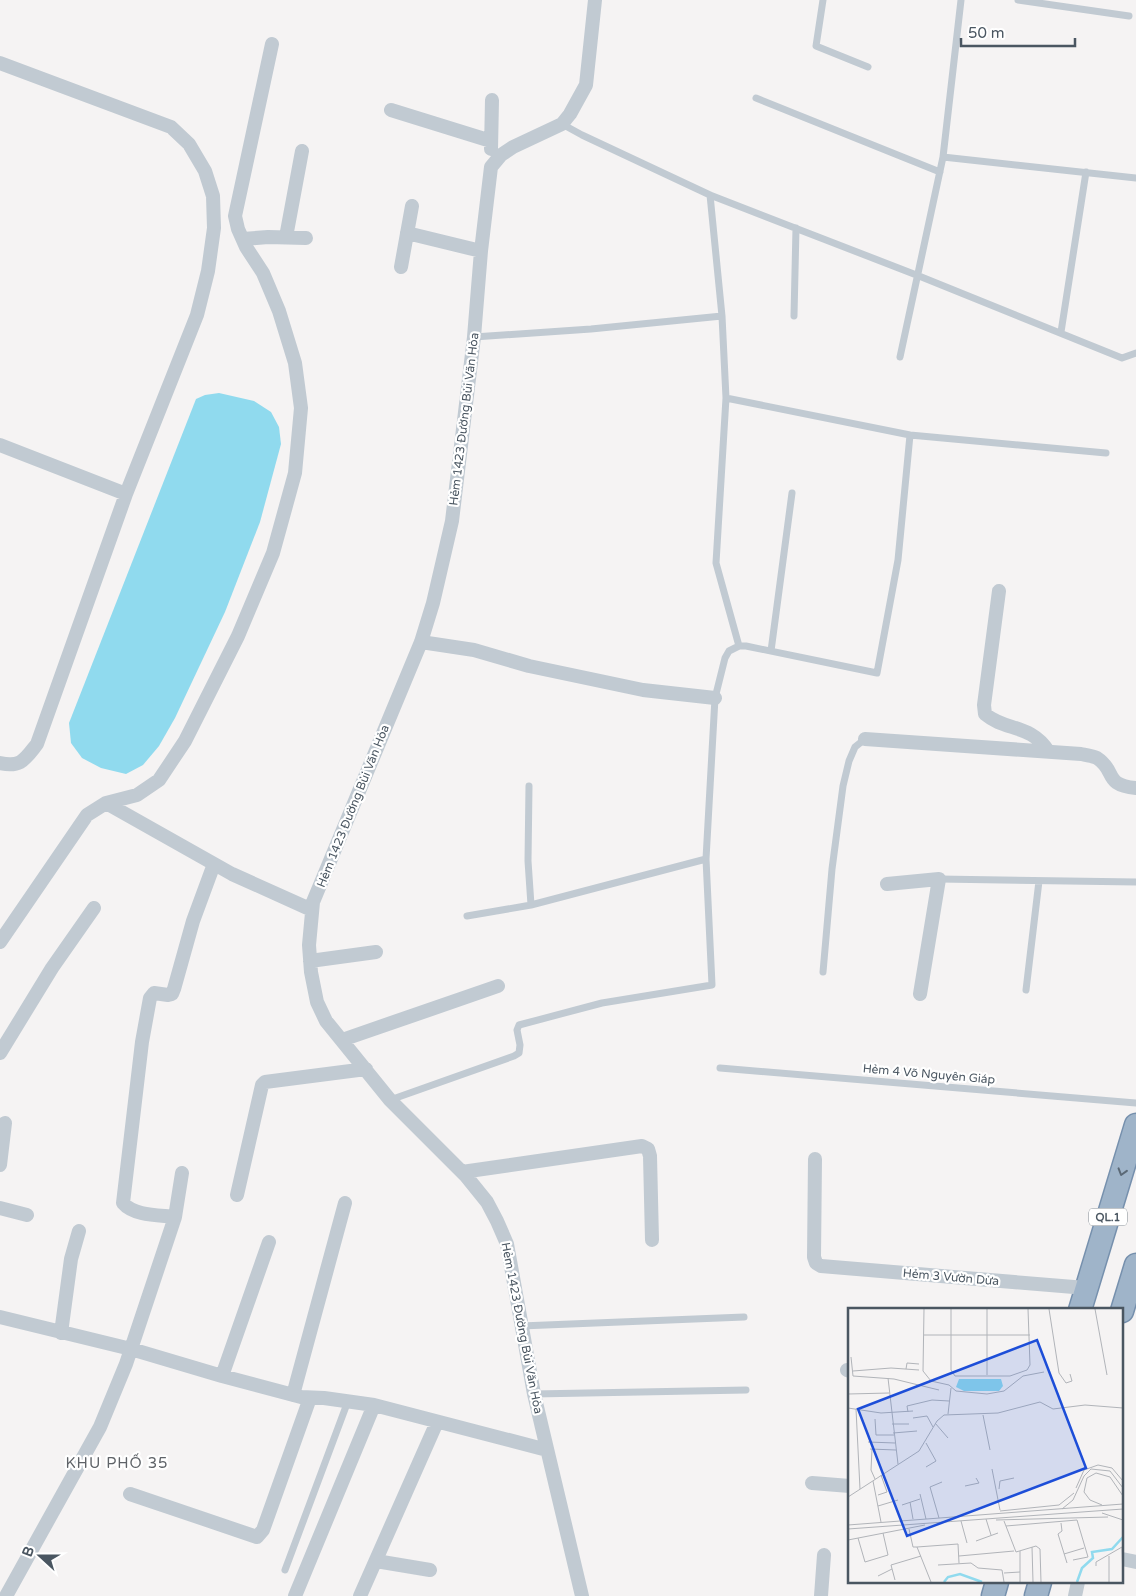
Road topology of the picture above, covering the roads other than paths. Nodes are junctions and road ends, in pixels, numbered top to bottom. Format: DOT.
graph roads {
  1 [pos="595,0"];
  2 [pos="823,0"];
  3 [pos="961,0"];
  4 [pos="1018,0"];
  5 [pos="1129,16"];
  6 [pos="272,44"];
  7 [pos="0,63"];
  8 [pos="868,67"];
  9 [pos="756,98"];
  10 [pos="492,100"];
  11 [pos="391,110"];
  12 [pos="562,124"];
  13 [pos="491,142"];
  14 [pos="302,151"];
  15 [pos="943,158"];
  16 [pos="491,167"];
  17 [pos="940,172"];
  18 [pos="1086,172"];
  19 [pos="1136,178"];
  20 [pos="710,194"];
  21 [pos="412,206"];
  22 [pos="796,228"];
  23 [pos="407,233"];
  24 [pos="286,237"];
  25 [pos="306,238"];
  26 [pos="243,239"];
  27 [pos="481,252"];
  28 [pos="401,266"];
  29 [pos="918,276"];
  30 [pos="722,316"];
  31 [pos="794,316"];
  32 [pos="1060,332"];
  33 [pos="474,337"];
  34 [pos="1136,353"];
  35 [pos="900,357"];
  36 [pos="726,398"];
  37 [pos="910,435"];
  38 [pos="0,445"];
  39 [pos="1106,453"];
  40 [pos="792,493"];
  41 [pos="126,494"];
  42 [pos="999,590"];
  43 [pos="421,642"];
  44 [pos="738,646"];
  45 [pos="771,651"];
  46 [pos="715,698"];
  47 [pos="865,738"];
  48 [pos="1048,751"];
  49 [pos="0,763"];
  50 [pos="529,786"];
  51 [pos="1136,788"];
  52 [pos="106,803"];
  53 [pos="706,859"];
  54 [pos="214,864"];
  55 [pos="938,880"];
  56 [pos="1039,881"];
  57 [pos="1136,882"];
  58 [pos="887,884"];
  59 [pos="531,905"];
  60 [pos="94,908"];
  61 [pos="312,910"];
  62 [pos="467,916"];
  63 [pos="0,942"];
  64 [pos="376,952"];
  65 [pos="310,961"];
  66 [pos="823,972"];
  67 [pos="498,986"];
  68 [pos="1026,990"];
  69 [pos="920,994"];
  70 [pos="342,1040"];
  71 [pos="0,1053"];
  72 [pos="720,1068"];
  73 [pos="366,1070"];
  74 [pos="390,1100"];
  75 [pos="1136,1103"];
  76 [pos="5,1123"];
  77 [pos="1136,1125"];
  78 [pos="815,1159"];
  79 [pos="0,1165"];
  80 [pos="182,1172"];
  81 [pos="462,1172"];
  82 [pos="237,1195"];
  83 [pos="345,1203"];
  84 [pos="0,1208"];
  85 [pos="27,1215"];
  86 [pos="176,1217"];
  87 [pos="79,1231"];
  88 [pos="652,1240"];
  89 [pos="270,1242"];
  90 [pos="1136,1265"];
  91 [pos="1086,1288"];
  92 [pos="1081,1308"];
  93 [pos="1123,1308"];
  94 [pos="0,1317"];
  95 [pos="744,1317"];
  96 [pos="522,1326"];
  97 [pos="61,1332"];
  98 [pos="131,1349"];
  99 [pos="222,1376"];
  100 [pos="746,1390"];
  101 [pos="534,1394"];
  102 [pos="293,1395"];
  103 [pos="310,1398"];
  104 [pos="348,1401"];
  105 [pos="374,1405"];
  106 [pos="437,1422"];
  107 [pos="547,1450"];
  108 [pos="812,1483"];
  109 [pos="848,1486"];
  110 [pos="130,1494"];
  111 [pos="824,1556"];
  112 [pos="376,1561"];
  113 [pos="285,1570"];
  114 [pos="430,1570"];
  115 [pos="6,1596"];
  116 [pos="294,1596"];
  117 [pos="360,1596"];
  118 [pos="582,1596"];
  119 [pos="821,1596"];
  1 -- 12 [label="street"];
  2 -- 8 [label="lane"];
  3 -- 15 [label="lane"];
  4 -- 5 [label="lane"];
  6 -- 26 [label="street"];
  7 -- 41 [label="street"];
  9 -- 17 [label="lane"];
  10 -- 13 [label="street, Hẻm 1423 Đường Bùi Văn Hòa"];
  11 -- 13 [label="street"];
  12 -- 16 [label="street"];
  12 -- 20 [label="lane"];
  13 -- 16 [label="street, Hẻm 1423 Đường Bùi Văn Hòa"];
  14 -- 24 [label="street"];
  15 -- 17 [label="lane"];
  15 -- 18 [label="lane"];
  16 -- 27 [label="street, Hẻm 1423 Đường Bùi Văn Hòa"];
  17 -- 29 [label="lane"];
  18 -- 19 [label="lane"];
  18 -- 32 [label="lane"];
  20 -- 22 [label="lane"];
  20 -- 30 [label="lane"];
  21 -- 23 [label="street"];
  22 -- 29 [label="lane"];
  22 -- 31 [label="lane"];
  23 -- 27 [label="street"];
  23 -- 28 [label="street"];
  24 -- 25 [label="street"];
  24 -- 26 [label="street"];
  26 -- 52 [label="street"];
  27 -- 33 [label="street, Hẻm 1423 Đường Bùi Văn Hòa"];
  29 -- 32 [label="lane"];
  29 -- 35 [label="lane"];
  30 -- 33 [label="lane"];
  30 -- 36 [label="lane"];
  32 -- 34 [label="lane"];
  33 -- 43 [label="street, Hẻm 1423 Đường Bùi Văn Hòa"];
  36 -- 37 [label="lane"];
  36 -- 44 [label="lane"];
  37 -- 39 [label="lane"];
  37 -- 45 [label="lane"];
  38 -- 41 [label="street"];
  40 -- 45 [label="lane"];
  41 -- 49 [label="street"];
  42 -- 48 [label="street"];
  43 -- 46 [label="street"];
  43 -- 61 [label="street, Hẻm 1423 Đường Bùi Văn Hòa"];
  44 -- 45 [label="lane"];
  44 -- 46 [label="lane"];
  46 -- 53 [label="lane"];
  47 -- 48 [label="street"];
  47 -- 66 [label="lane"];
  48 -- 51 [label="street"];
  50 -- 59 [label="lane"];
  52 -- 54 [label="street"];
  52 -- 63 [label="street"];
  53 -- 59 [label="lane"];
  53 -- 74 [label="lane"];
  54 -- 61 [label="street"];
  54 -- 86 [label="street"];
  55 -- 56 [label="lane"];
  55 -- 58 [label="street"];
  55 -- 69 [label="street"];
  56 -- 57 [label="lane"];
  56 -- 68 [label="lane"];
  59 -- 62 [label="lane"];
  60 -- 71 [label="street"];
  61 -- 65 [label="street, Hẻm 1423 Đường Bùi Văn Hòa"];
  64 -- 65 [label="street"];
  65 -- 70 [label="street, Hẻm 1423 Đường Bùi Văn Hòa"];
  67 -- 70 [label="street"];
  70 -- 73 [label="street, Hẻm 1423 Đường Bùi Văn Hòa"];
  72 -- 75 [label="lane, Hẻm 4 Võ Nguyên Giáp"];
  73 -- 74 [label="street, Hẻm 1423 Đường Bùi Văn Hòa"];
  73 -- 82 [label="street"];
  74 -- 81 [label="street, Hẻm 1423 Đường Bùi Văn Hòa"];
  76 -- 79 [label="street"];
  77 -- 91 [label="highway, QL.1, one-way"];
  78 -- 91 [label="street, Hẻm 3 Vườn Dừa"];
  80 -- 86 [label="street"];
  81 -- 88 [label="street"];
  81 -- 96 [label="street, Hẻm 1423 Đường Bùi Văn Hòa"];
  83 -- 102 [label="street"];
  84 -- 85 [label="street"];
  86 -- 98 [label="street"];
  87 -- 97 [label="street"];
  89 -- 99 [label="street"];
  90 -- 93 [label="highway"];
  91 -- 92 [label="highway, QL.1"];
  94 -- 97 [label="street"];
  95 -- 96 [label="lane"];
  96 -- 101 [label="street, Hẻm 1423 Đường Bùi Văn Hòa"];
  97 -- 98 [label="street"];
  98 -- 99 [label="street"];
  98 -- 115 [label="street"];
  99 -- 102 [label="street"];
  100 -- 101 [label="lane"];
  101 -- 107 [label="street, Hẻm 1423 Đường Bùi Văn Hòa"];
  102 -- 103 [label="street"];
  103 -- 104 [label="street"];
  103 -- 110 [label="street"];
  104 -- 105 [label="street"];
  104 -- 113 [label="lane"];
  105 -- 106 [label="street"];
  105 -- 116 [label="street"];
  106 -- 107 [label="street"];
  106 -- 112 [label="street"];
  107 -- 118 [label="street, Hẻm 1423 Đường Bùi Văn Hòa"];
  108 -- 109 [label="street"];
  111 -- 119 [label="street"];
  112 -- 114 [label="street"];
  112 -- 117 [label="street"];
}
